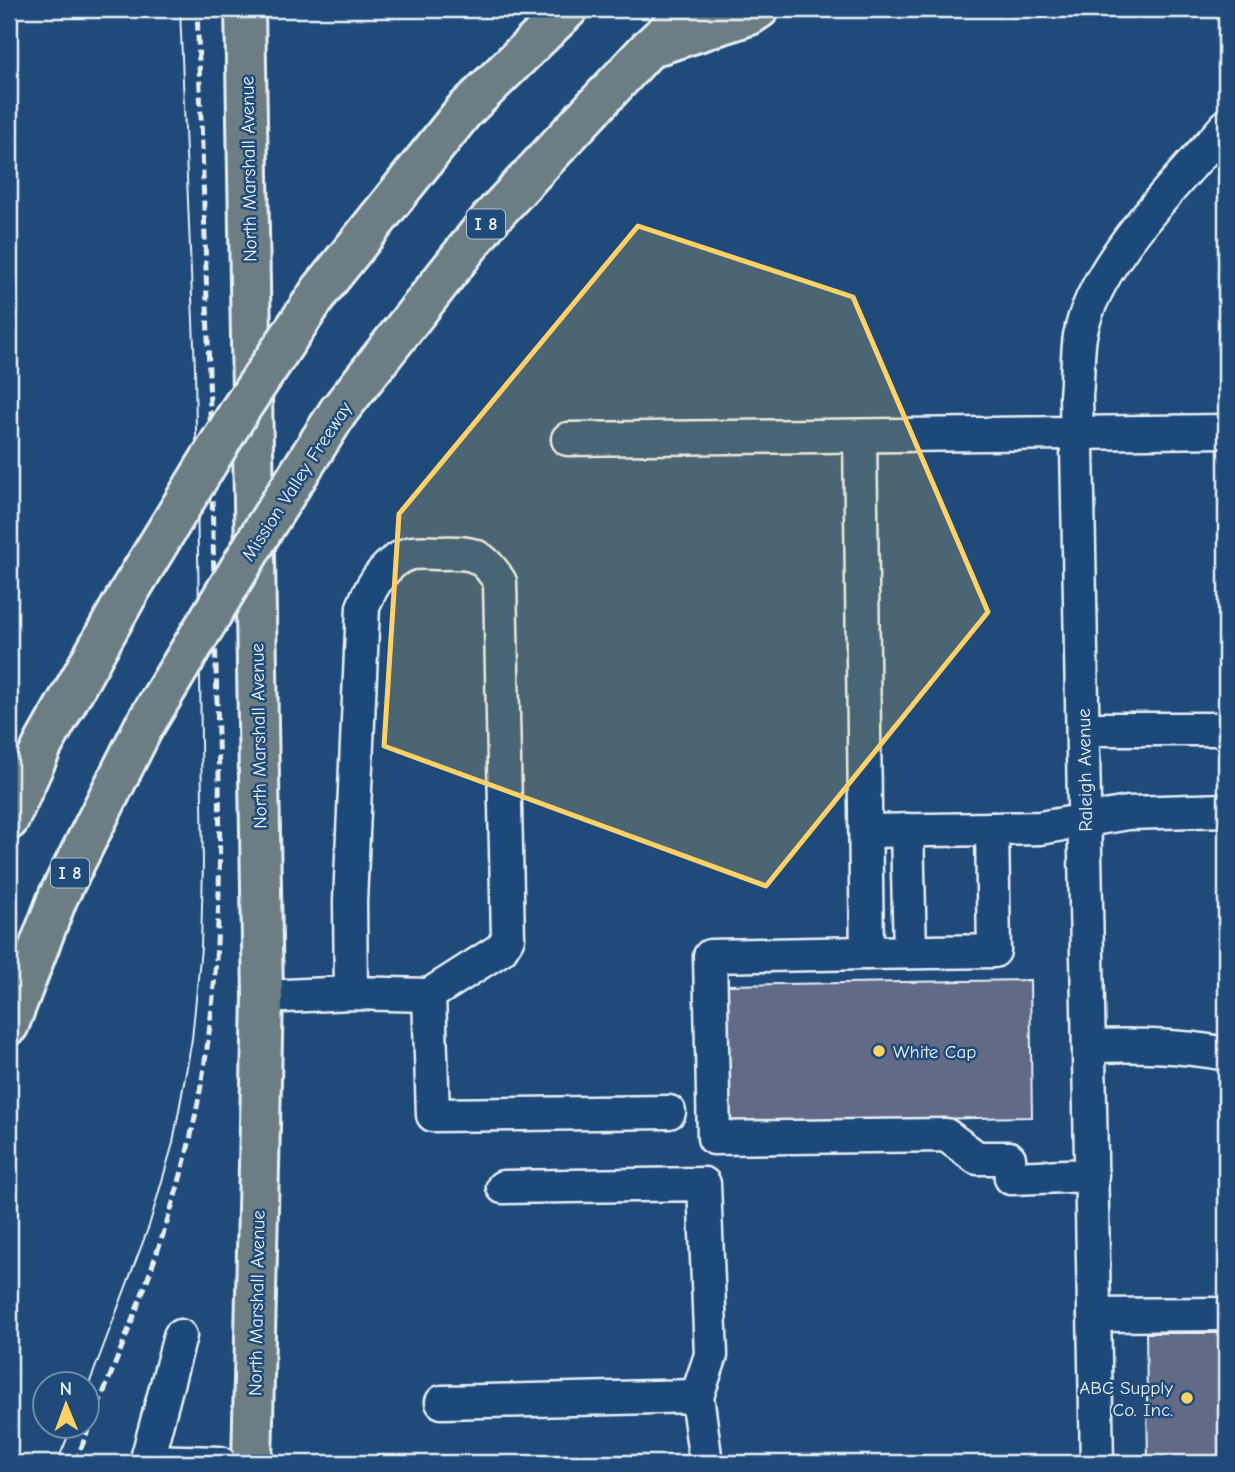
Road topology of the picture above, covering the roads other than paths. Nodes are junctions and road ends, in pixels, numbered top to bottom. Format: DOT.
graph roads {
  1 [pos="244,9"];
  2 [pos="568,9"];
  3 [pos="691,9"];
  4 [pos="759,9"];
  5 [pos="649,48"];
  6 [pos="1226,126"];
  7 [pos="1226,431"];
  8 [pos="1077,434"];
  9 [pos="860,436"];
  10 [pos="568,439"];
  11 [pos="1083,729"];
  12 [pos="1226,729"];
  13 [pos="1226,810"];
  14 [pos="9,820"];
  15 [pos="1085,821"];
  16 [pos="992,829"];
  17 [pos="907,830"];
  18 [pos="866,831"];
  19 [pos="910,952"];
  20 [pos="867,953"];
  21 [pos="351,993"];
  22 [pos="429,995"];
  23 [pos="263,997"];
  24 [pos="9,1025"];
  25 [pos="1090,1046"];
  26 [pos="1226,1054"];
  27 [pos="668,1112"];
  28 [pos="1092,1175"];
  29 [pos="503,1187"];
  30 [pos="1226,1314"];
  31 [pos="1094,1315"];
  32 [pos="180,1336"];
  33 [pos="697,1396"];
  34 [pos="442,1402"];
  35 [pos="146,1462"];
  36 [pos="220,1463"];
  37 [pos="252,1463"];
  38 [pos="706,1463"];
  39 [pos="1097,1463"];
  1 -- 23 [label="main road, North Marshall Avenue"];
  2 -- 14 [label="main road, bridge"];
  3 -- 5 [label="main road, Mission Valley Freeway / I 8"];
  4 -- 5 [label="main road"];
  5 -- 24 [label="main road, Mission Valley Freeway / I 8, bridge"];
  6 -- 8 [label="street, Raleigh Avenue"];
  7 -- 8 [label="street"];
  8 -- 9 [label="street"];
  8 -- 11 [label="street, Raleigh Avenue"];
  9 -- 10 [label="street"];
  9 -- 18 [label="street"];
  11 -- 12 [label="street"];
  11 -- 15 [label="street, Raleigh Avenue"];
  13 -- 15 [label="street"];
  15 -- 16 [label="street"];
  15 -- 25 [label="street, Raleigh Avenue"];
  16 -- 17 [label="street"];
  16 -- 19 [label="street"];
  17 -- 18 [label="street"];
  17 -- 19 [label="street"];
  18 -- 20 [label="street"];
  19 -- 20 [label="street"];
  20 -- 28 [label="street"];
  21 -- 22 [label="street"];
  21 -- 22 [label="street"];
  21 -- 23 [label="street"];
  22 -- 27 [label="street"];
  23 -- 37 [label="main road, North Marshall Avenue"];
  25 -- 26 [label="street"];
  25 -- 28 [label="street, Raleigh Avenue"];
  28 -- 31 [label="street, Raleigh Avenue"];
  29 -- 33 [label="street"];
  30 -- 31 [label="street"];
  31 -- 39 [label="street, Raleigh Avenue"];
  32 -- 35 [label="street"];
  33 -- 34 [label="street"];
  33 -- 38 [label="street"];
  35 -- 36 [label="street"];
}
